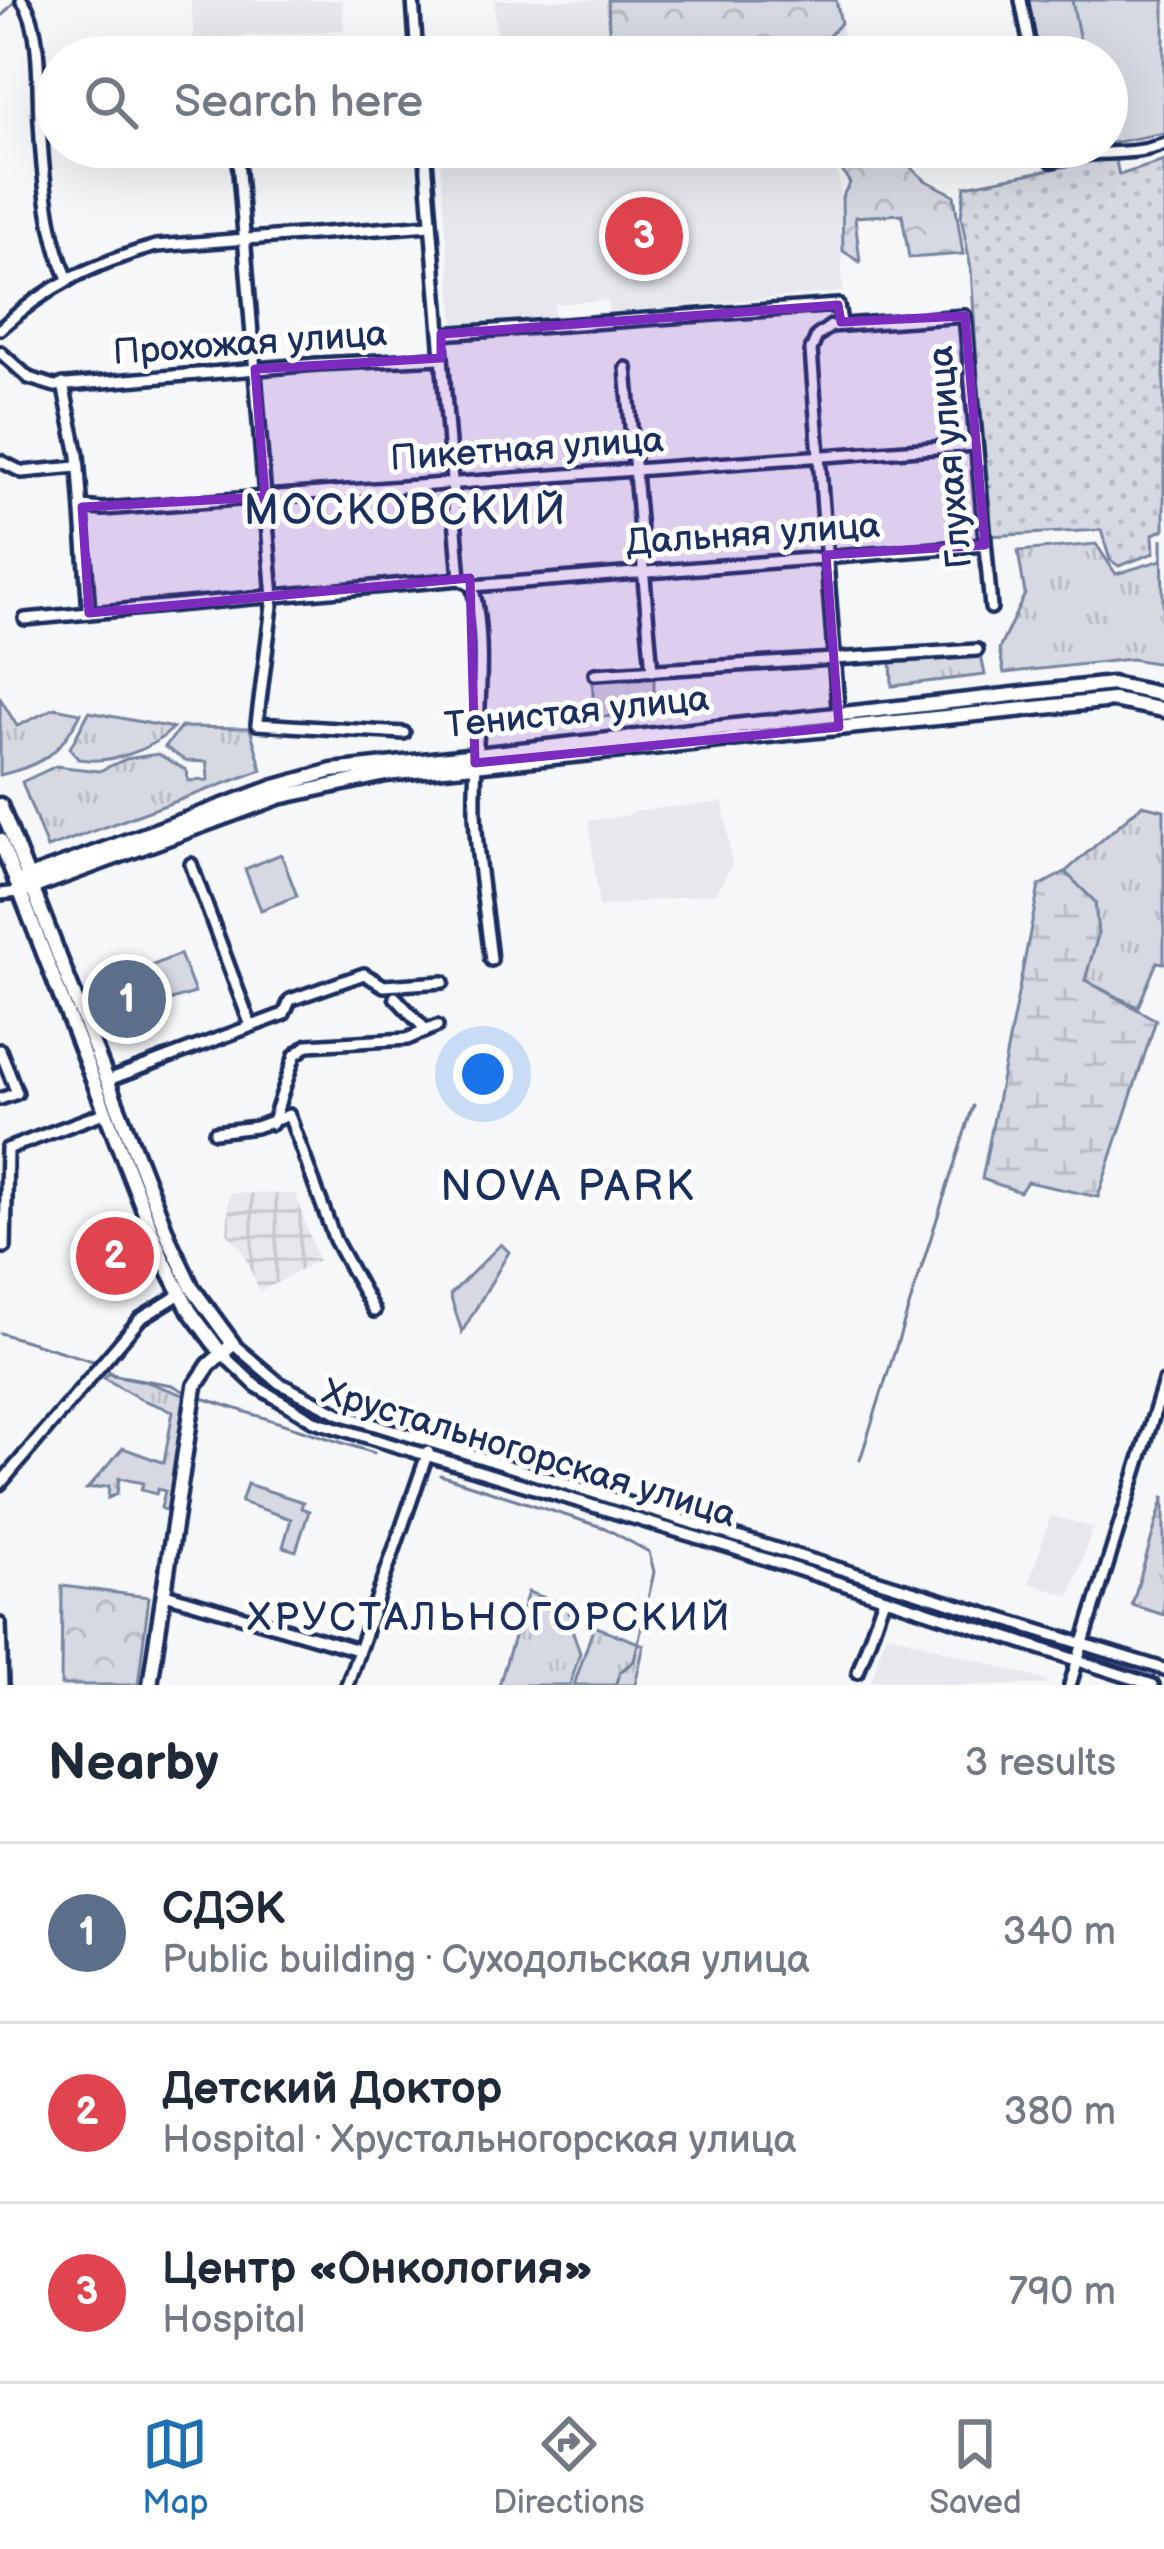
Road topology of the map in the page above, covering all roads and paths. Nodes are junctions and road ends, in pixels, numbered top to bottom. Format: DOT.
graph roads {
  1 [pos="22,0"];
  2 [pos="412,0"];
  3 [pos="1021,0"];
  4 [pos="415,36"];
  5 [pos="1028,36"];
  6 [pos="36,68"];
  7 [pos="1164,144"];
  8 [pos="1128,152"];
  9 [pos="46,168"];
  10 [pos="239,168"];
  11 [pos="426,168"];
  12 [pos="430,225"];
  13 [pos="245,241"];
  14 [pos="69,280"];
  15 [pos="841,322"];
  16 [pos="0,329"];
  17 [pos="440,334"];
  18 [pos="0,352"];
  19 [pos="441,358"];
  20 [pos="626,368"];
  21 [pos="255,369"];
  22 [pos="63,384"];
  23 [pos="976,445"];
  24 [pos="816,456"];
  25 [pos="0,461"];
  26 [pos="76,467"];
  27 [pos="638,471"];
  28 [pos="452,484"];
  29 [pos="265,497"];
  30 [pos="82,507"];
  31 [pos="986,545"];
  32 [pos="826,555"];
  33 [pos="644,570"];
  34 [pos="460,579"];
  35 [pos="472,586"];
  36 [pos="273,598"];
  37 [pos="991,608"];
  38 [pos="89,613"];
  39 [pos="26,619"];
  40 [pos="976,650"];
  41 [pos="832,656"];
  42 [pos="652,671"];
  43 [pos="595,674"];
  44 [pos="1162,695"];
  45 [pos="1164,710"];
  46 [pos="839,721"];
  47 [pos="404,733"];
  48 [pos="475,759"];
  49 [pos="0,805"];
  50 [pos="0,840"];
  51 [pos="190,864"];
  52 [pos="17,887"];
  53 [pos="491,960"];
  54 [pos="443,982"];
  55 [pos="395,997"];
  56 [pos="251,1026"];
  57 [pos="0,1050"];
  58 [pos="108,1080"];
  59 [pos="0,1099"];
  60 [pos="106,1112"];
  61 [pos="272,1124"];
  62 [pos="215,1132"];
  63 [pos="3,1246"];
  64 [pos="186,1291"];
  65 [pos="374,1311"];
  66 [pos="227,1348"];
  67 [pos="1164,1382"];
  68 [pos="431,1441"];
  69 [pos="427,1455"];
  70 [pos="0,1484"];
  71 [pos="631,1504"];
  72 [pos="628,1516"];
  73 [pos="697,1525"];
  74 [pos="691,1536"];
  75 [pos="165,1594"];
  76 [pos="884,1598"];
  77 [pos="0,1624"];
  78 [pos="1083,1644"];
  79 [pos="358,1650"];
  80 [pos="1077,1660"];
  81 [pos="1164,1669"];
  82 [pos="858,1672"];
  83 [pos="1117,1673"];
  84 [pos="2,1685"];
  85 [pos="150,1685"];
  86 [pos="347,1685"];
  87 [pos="1070,1685"];
  88 [pos="1122,1685"];
  89 [pos="1153,1685"];
  1 -- 6 [label="street"];
  2 -- 4 [label="street"];
  3 -- 5 [label="street"];
  7 -- 8 [label="street"];
  9 -- 14 [label="street"];
  10 -- 13 [label="street"];
  11 -- 12 [label="street"];
  12 -- 13 [label="street"];
  12 -- 17 [label="street"];
  13 -- 14 [label="street"];
  13 -- 21 [label="street"];
  14 -- 16 [label="street"];
  15 -- 17 [label="street, Прохожая улица"];
  15 -- 23 [label="street, Глухая улица"];
  15 -- 24 [label="street"];
  17 -- 19 [label="street"];
  18 -- 22 [label="street"];
  19 -- 21 [label="street, Прохожая улица"];
  19 -- 28 [label="street"];
  20 -- 27 [label="street"];
  21 -- 22 [label="street, Прохожая улица"];
  21 -- 29 [label="street"];
  22 -- 26 [label="street"];
  23 -- 24 [label="street, Пикетная улица"];
  23 -- 31 [label="street, Глухая улица"];
  24 -- 27 [label="street, Пикетная улица"];
  24 -- 32 [label="street"];
  25 -- 26 [label="street"];
  26 -- 30 [label="street"];
  27 -- 28 [label="street, Пикетная улица"];
  27 -- 33 [label="street"];
  28 -- 29 [label="street, Пикетная улица"];
  28 -- 34 [label="street"];
  29 -- 30 [label="street, Пикетная улица"];
  29 -- 36 [label="street"];
  30 -- 38 [label="street"];
  31 -- 32 [label="street, Дальняя улица"];
  31 -- 37 [label="street, Глухая улица"];
  32 -- 33 [label="street, Дальняя улица"];
  32 -- 41 [label="street"];
  33 -- 35 [label="street, Дальняя улица"];
  33 -- 42 [label="street"];
  34 -- 35 [label="street"];
  34 -- 36 [label="street"];
  35 -- 48 [label="street"];
  36 -- 38 [label="street"];
  36 -- 47 [label="street, Тенистая улица"];
  38 -- 39 [label="street"];
  40 -- 41 [label="street"];
  41 -- 42 [label="street"];
  41 -- 46 [label="street"];
  42 -- 43 [label="street"];
  44 -- 46 [label="main road, Тенистая улица"];
  45 -- 46 [label="main road, Тенистая улица"];
  46 -- 48 [label="main road, Тенистая улица"];
  48 -- 52 [label="main road, Тенистая улица"];
  48 -- 53 [label="street"];
  49 -- 52 [label="main road"];
  50 -- 52 [label="main road"];
  51 -- 56 [label="street"];
  52 -- 58 [label="main road"];
  52 -- 60 [label="main road"];
  54 -- 56 [label="street"];
  55 -- 61 [label="street"];
  56 -- 58 [label="street"];
  57 -- 59 [label="street"];
  58 -- 64 [label="main road"];
  60 -- 63 [label="street"];
  60 -- 64 [label="main road"];
  61 -- 62 [label="street"];
  61 -- 65 [label="street"];
  64 -- 66 [label="main road"];
  64 -- 70 [label="street"];
  66 -- 68 [label="street, Хрустальногорская улица"];
  66 -- 69 [label="street, Хрустальногорская улица"];
  66 -- 75 [label="main road"];
  67 -- 78 [label="street"];
  68 -- 69 [label="street"];
  68 -- 71 [label="street, Хрустальногорская улица"];
  69 -- 72 [label="street, Хрустальногорская улица"];
  69 -- 79 [label="street"];
  71 -- 72 [label="street"];
  71 -- 73 [label="street, Хрустальногорская улица"];
  72 -- 74 [label="street, Хрустальногорская улица"];
  73 -- 74 [label="street"];
  73 -- 78 [label="street, Хрустальногорская улица"];
  74 -- 76 [label="street, Хрустальногорская улица"];
  75 -- 79 [label="street"];
  75 -- 85 [label="main road"];
  76 -- 80 [label="street, Хрустальногорская улица"];
  76 -- 82 [label="street"];
  77 -- 84 [label="street"];
  78 -- 80 [label="street"];
  78 -- 81 [label="street, Хрустальногорская улица"];
  79 -- 86 [label="street"];
  80 -- 83 [label="street, Хрустальногорская улица"];
  80 -- 87 [label="street"];
  83 -- 88 [label="street"];
  83 -- 89 [label="street, Хрустальногорская улица"];
}
